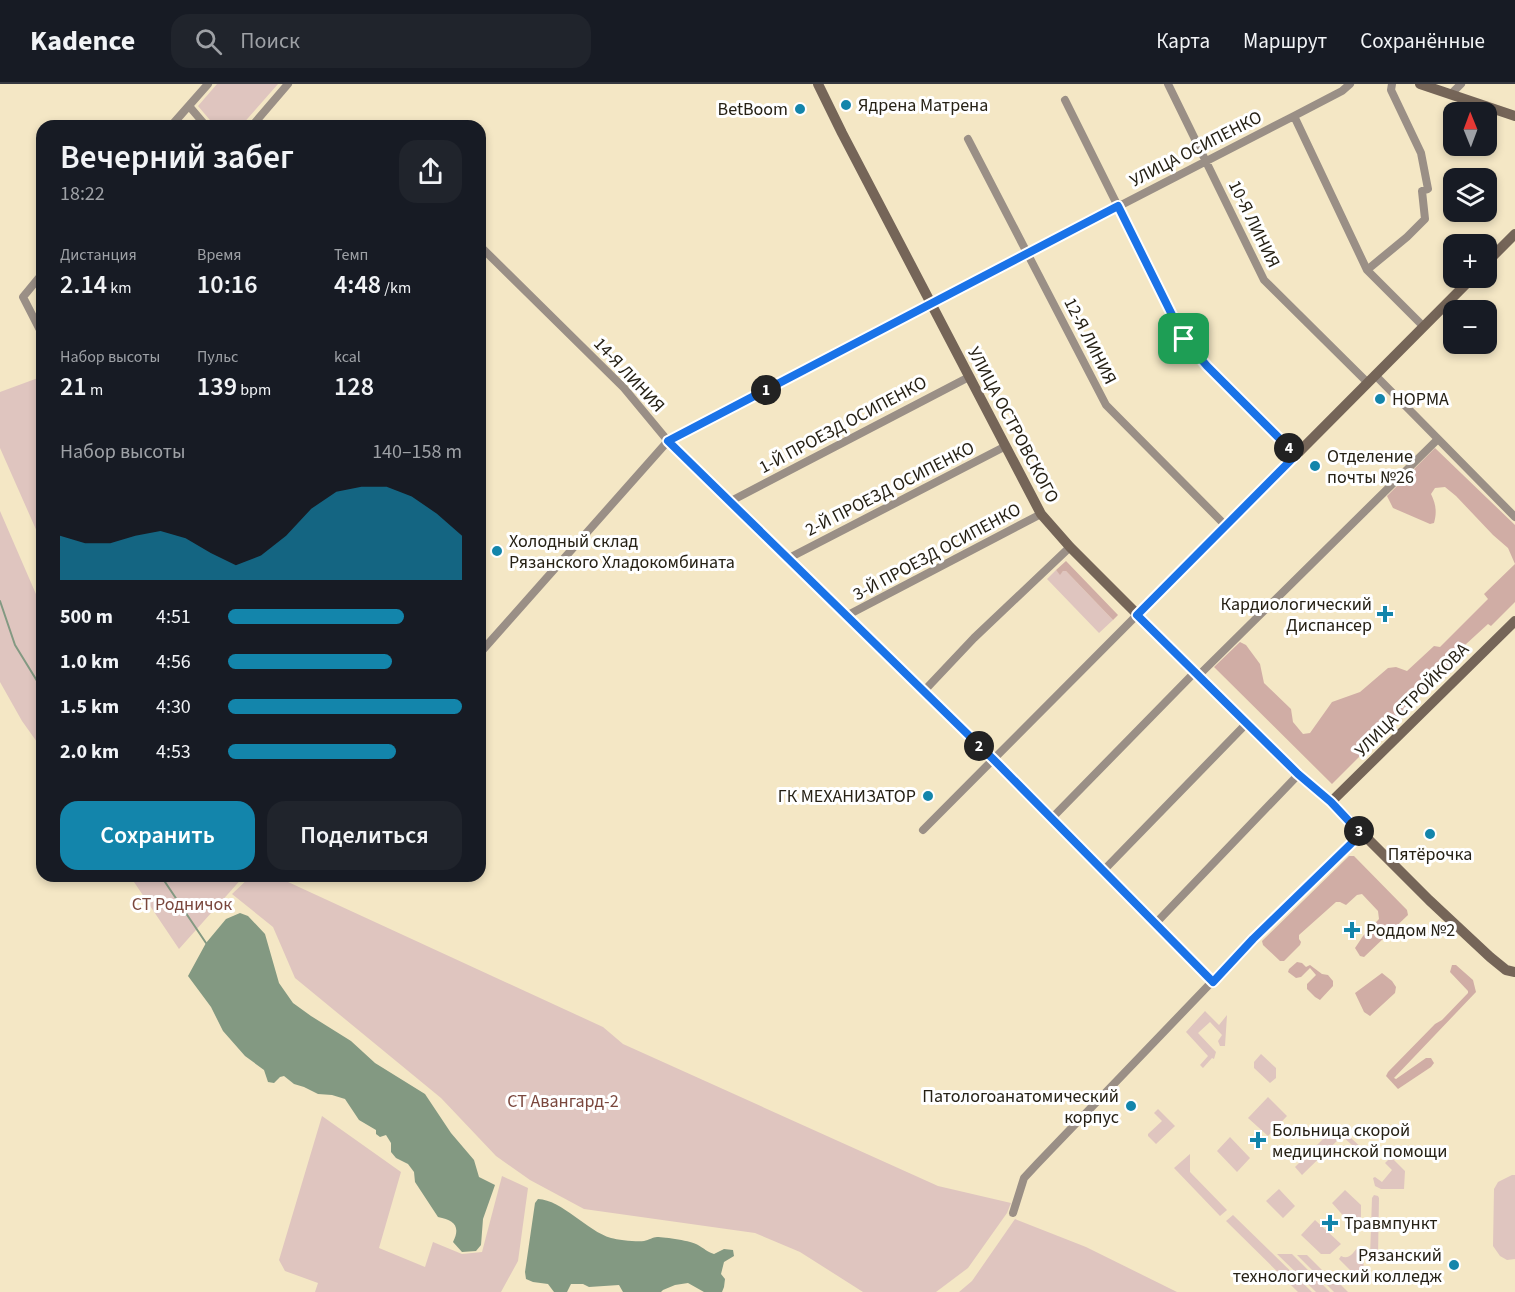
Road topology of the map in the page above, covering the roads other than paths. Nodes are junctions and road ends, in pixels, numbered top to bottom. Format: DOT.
graph roads {
  1 [pos="208,84"];
  2 [pos="288,84"];
  3 [pos="818,84"];
  4 [pos="1168,84"];
  5 [pos="1350,84"];
  6 [pos="1392,84"];
  7 [pos="1420,84"];
  8 [pos="1461,84"];
  9 [pos="1451,94"];
  10 [pos="1065,100"];
  11 [pos="189,106"];
  12 [pos="1294,116"];
  13 [pos="1515,116"];
  14 [pos="176,120"];
  15 [pos="201,120"];
  16 [pos="257,120"];
  17 [pos="968,139"];
  18 [pos="1207,161"];
  19 [pos="1118,206"];
  20 [pos="1515,234"];
  21 [pos="486,252"];
  22 [pos="1497,252"];
  23 [pos="1028,253"];
  24 [pos="1367,270"];
  25 [pos="36,281"];
  26 [pos="1462,288"];
  27 [pos="932,304"];
  28 [pos="36,322"];
  29 [pos="1423,326"];
  30 [pos="969,377"];
  31 [pos="1371,379"];
  32 [pos="1438,439"];
  33 [pos="668,441"];
  34 [pos="1004,447"];
  35 [pos="1296,455"];
  36 [pos="731,501"];
  37 [pos="1041,514"];
  38 [pos="1515,517"];
  39 [pos="1226,526"];
  40 [pos="1070,547"];
  41 [pos="789,558"];
  42 [pos="1137,615"];
  43 [pos="846,616"];
  44 [pos="1515,621"];
  45 [pos="486,646"];
  46 [pos="1197,674"];
  47 [pos="923,692"];
  48 [pos="1247,723"];
  49 [pos="994,760"];
  50 [pos="1298,774"];
  51 [pos="1331,802"];
  52 [pos="1051,819"];
  53 [pos="923,830"];
  54 [pos="1361,834"];
  55 [pos="1103,871"];
  56 [pos="1155,924"];
  57 [pos="1515,972"];
  58 [pos="1213,982"];
  59 [pos="1013,1213"];
  1 -- 11 [label="street"];
  2 -- 16 [label="street"];
  3 -- 27 [label="street, УЛИЦА ОСТРОВСКОГО"];
  4 -- 18 [label="street, 10-Я ЛИНИЯ"];
  5 -- 12 [label="street, УЛИЦА ОСИПЕНКО"];
  6 -- 24 [label="street"];
  7 -- 9 [label="street"];
  8 -- 9 [label="street"];
  9 -- 13 [label="street"];
  10 -- 19 [label="street"];
  11 -- 14 [label="street"];
  11 -- 15 [label="street"];
  12 -- 18 [label="street, УЛИЦА ОСИПЕНКО"];
  12 -- 24 [label="street"];
  17 -- 23 [label="street, 12-Я ЛИНИЯ"];
  18 -- 19 [label="street, УЛИЦА ОСИПЕНКО"];
  18 -- 31 [label="street, 10-Я ЛИНИЯ"];
  19 -- 23 [label="street, УЛИЦА ОСИПЕНКО"];
  19 -- 35 [label="street"];
  20 -- 22 [label="street"];
  21 -- 33 [label="street, 14-Я ЛИНИЯ"];
  23 -- 27 [label="street, УЛИЦА ОСИПЕНКО"];
  23 -- 39 [label="street, 12-Я ЛИНИЯ"];
  24 -- 29 [label="street"];
  25 -- 28 [label="street"];
  26 -- 29 [label="street"];
  27 -- 30 [label="street, УЛИЦА ОСТРОВСКОГО"];
  27 -- 33 [label="street, УЛИЦА ОСИПЕНКО"];
  29 -- 31 [label="street"];
  30 -- 34 [label="street, УЛИЦА ОСТРОВСКОГО"];
  30 -- 36 [label="street, 1-Й ПРОЕЗД ОСИПЕНКО"];
  31 -- 32 [label="street, 10-Я ЛИНИЯ"];
  31 -- 35 [label="street"];
  32 -- 38 [label="street, 10-Я ЛИНИЯ"];
  32 -- 46 [label="street"];
  33 -- 36 [label="street, 14-Я ЛИНИЯ"];
  33 -- 45 [label="street, УЛИЦА ОСИПЕНКО"];
  34 -- 37 [label="street, УЛИЦА ОСТРОВСКОГО"];
  34 -- 41 [label="street, 2-Й ПРОЕЗД ОСИПЕНКО"];
  35 -- 39 [label="street"];
  36 -- 41 [label="street, 14-Я ЛИНИЯ"];
  37 -- 40 [label="street, УЛИЦА ОСТРОВСКОГО"];
  37 -- 43 [label="street, 3-Й ПРОЕЗД ОСИПЕНКО"];
  39 -- 42 [label="street"];
  40 -- 42 [label="street, УЛИЦА ОСТРОВСКОГО"];
  40 -- 47 [label="street"];
  41 -- 43 [label="street, 14-Я ЛИНИЯ"];
  42 -- 46 [label="street, УЛИЦА ОСТРОВСКОГО"];
  42 -- 49 [label="street"];
  43 -- 47 [label="street, 14-Я ЛИНИЯ"];
  44 -- 51 [label="street, УЛИЦА СТРОЙКОВА"];
  46 -- 48 [label="street, УЛИЦА ОСТРОВСКОГО"];
  46 -- 52 [label="street"];
  47 -- 49 [label="street, 14-Я ЛИНИЯ"];
  48 -- 50 [label="street, УЛИЦА ОСТРОВСКОГО"];
  48 -- 55 [label="street"];
  49 -- 52 [label="street, 14-Я ЛИНИЯ"];
  49 -- 53 [label="street"];
  50 -- 51 [label="street, УЛИЦА ОСТРОВСКОГО"];
  50 -- 56 [label="street"];
  51 -- 54 [label="street, УЛИЦА ОСТРОВСКОГО"];
  52 -- 55 [label="street, 14-Я ЛИНИЯ"];
  54 -- 57 [label="street, УЛИЦА ОСТРОВСКОГО"];
  54 -- 58 [label="street"];
  55 -- 56 [label="street, 14-Я ЛИНИЯ"];
  56 -- 58 [label="street, 14-Я ЛИНИЯ"];
  58 -- 59 [label="street"];
}
